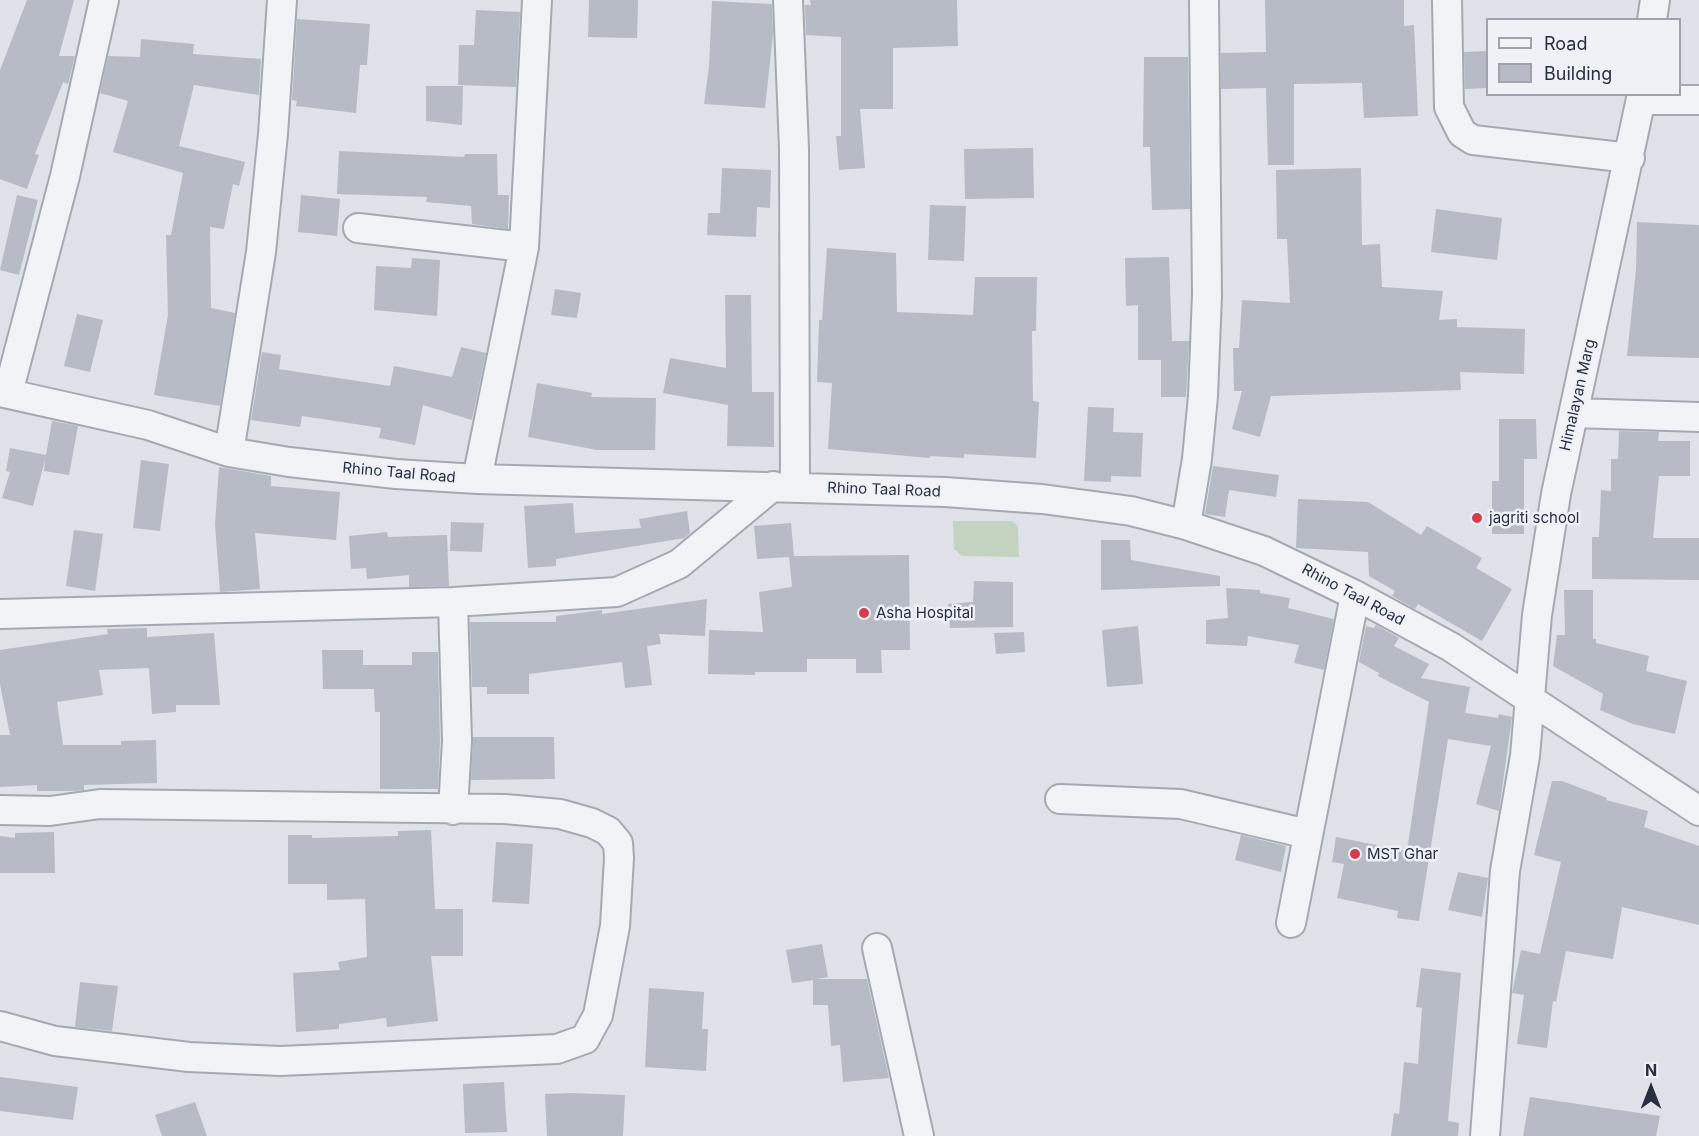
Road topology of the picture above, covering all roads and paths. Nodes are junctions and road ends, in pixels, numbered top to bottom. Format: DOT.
graph roads {
  1 [pos="104,0"];
  2 [pos="282,0"];
  3 [pos="537,0"];
  4 [pos="788,0"];
  5 [pos="1204,0"];
  6 [pos="1447,0"];
  7 [pos="1655,0"];
  8 [pos="1652,18"];
  9 [pos="1642,97"];
  10 [pos="1699,100"];
  11 [pos="1630,158"];
  12 [pos="358,228"];
  13 [pos="524,247"];
  14 [pos="4,392"];
  15 [pos="1574,413"];
  16 [pos="1699,417"];
  17 [pos="229,452"];
  18 [pos="477,479"];
  19 [pos="784,486"];
  20 [pos="1186,525"];
  21 [pos="1355,595"];
  22 [pos="453,602"];
  23 [pos="0,614"];
  24 [pos="1528,698"];
  25 [pos="1060,799"];
  26 [pos="0,810"];
  27 [pos="453,810"];
  28 [pos="1699,811"];
  29 [pos="1308,834"];
  30 [pos="1291,922"];
  31 [pos="877,948"];
  32 [pos="0,1026"];
  33 [pos="919,1136"];
  34 [pos="1485,1136"];
  1 -- 14 [label="street"];
  2 -- 17 [label="street"];
  3 -- 13 [label="street"];
  4 -- 19 [label="street"];
  5 -- 20 [label="street"];
  6 -- 11 [label="street"];
  7 -- 8 [label="street"];
  9 -- 10 [label="street"];
  9 -- 11 [label="street, Himalayan Marg"];
  11 -- 15 [label="street, Himalayan Marg"];
  12 -- 13 [label="street"];
  13 -- 18 [label="street"];
  14 -- 17 [label="street, Rhino Taal Road"];
  15 -- 16 [label="street"];
  15 -- 24 [label="street, Himalayan Marg"];
  17 -- 18 [label="street, Rhino Taal Road"];
  18 -- 19 [label="street, Rhino Taal Road"];
  19 -- 20 [label="street, Rhino Taal Road"];
  19 -- 22 [label="street"];
  20 -- 21 [label="street, Rhino Taal Road"];
  21 -- 24 [label="street, Rhino Taal Road"];
  21 -- 29 [label="street"];
  22 -- 23 [label="street"];
  22 -- 27 [label="street"];
  24 -- 28 [label="street, Rhino Taal Road"];
  24 -- 34 [label="street, Himalayan Marg"];
  25 -- 29 [label="street"];
  26 -- 27 [label="street"];
  27 -- 32 [label="street"];
  29 -- 30 [label="street"];
  31 -- 33 [label="street"];
}
